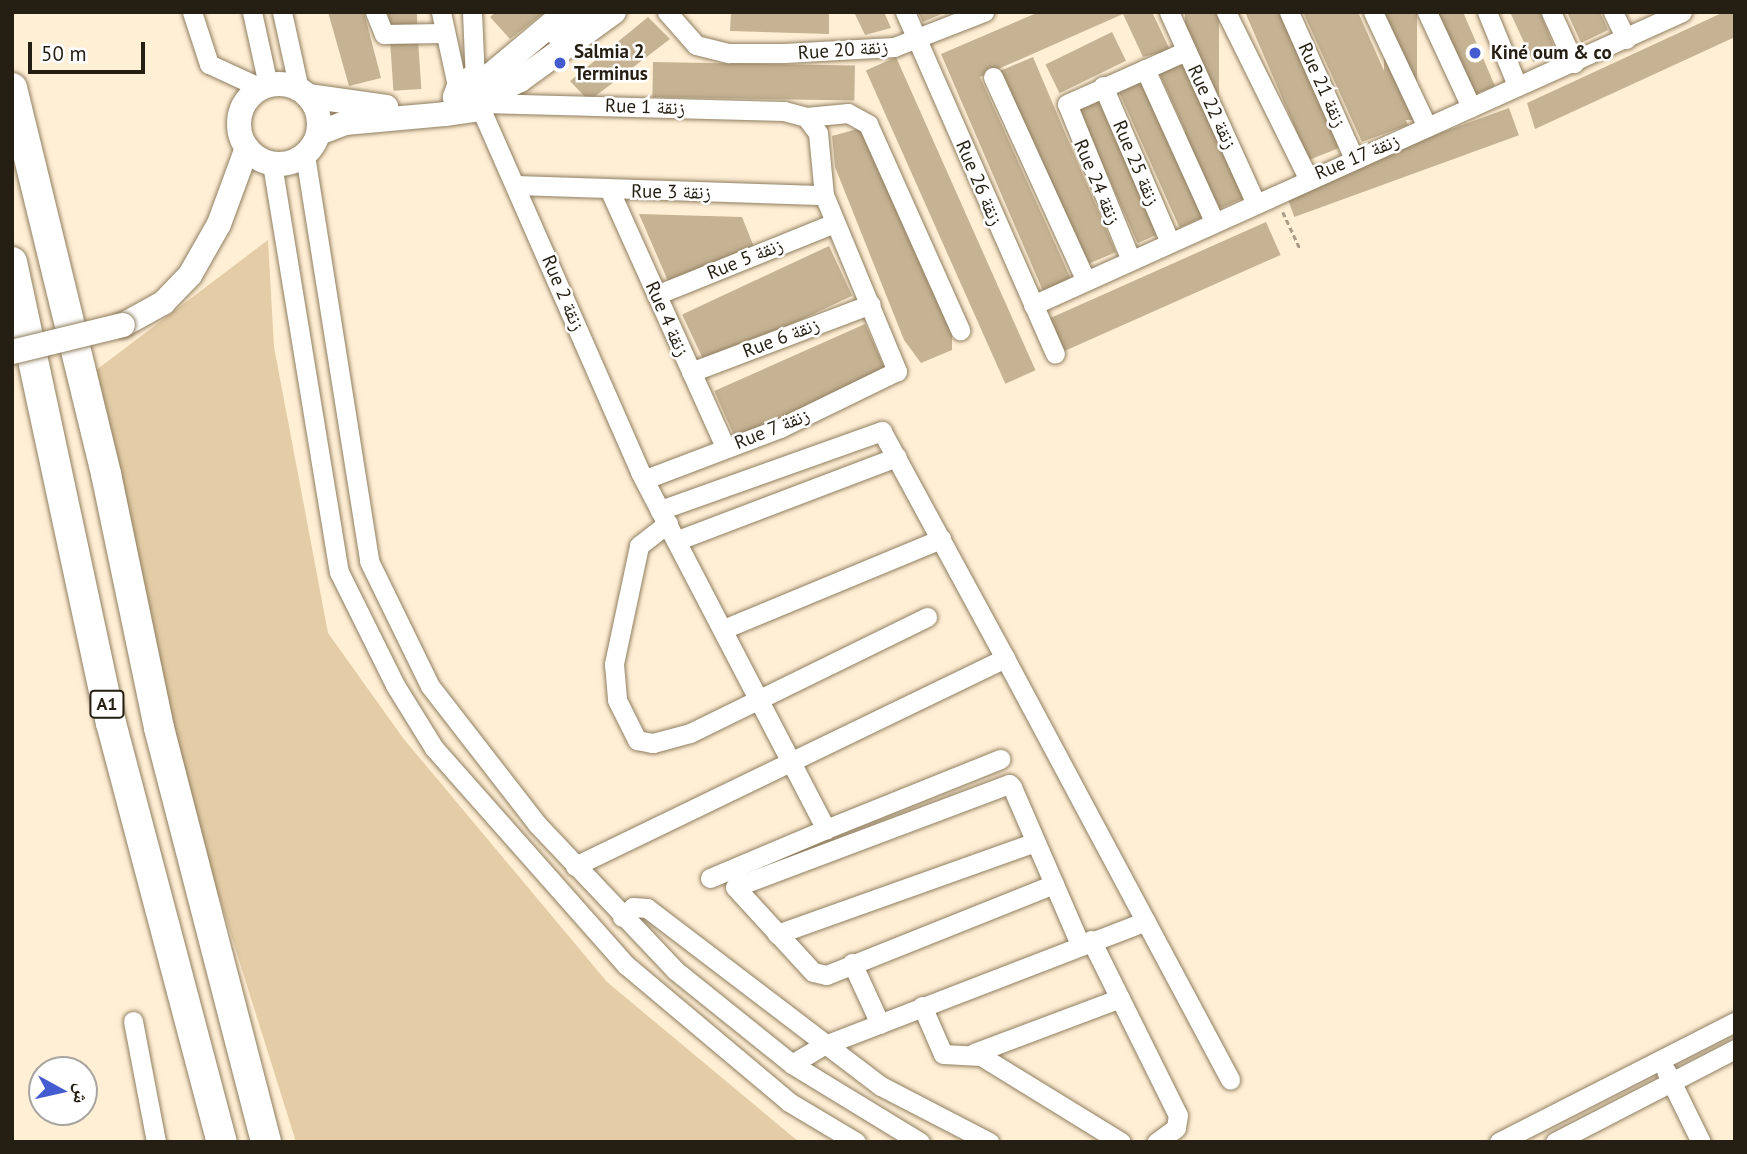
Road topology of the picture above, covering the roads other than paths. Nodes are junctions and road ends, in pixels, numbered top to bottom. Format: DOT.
graph roads {
  1 [pos="192,12"];
  2 [pos="252,12"];
  3 [pos="282,12"];
  4 [pos="375,12"];
  5 [pos="441,12"];
  6 [pos="472,12"];
  7 [pos="566,12"];
  8 [pos="585,12"];
  9 [pos="594,12"];
  10 [pos="614,12"];
  11 [pos="667,12"];
  12 [pos="905,12"];
  13 [pos="984,12"];
  14 [pos="1169,12"];
  15 [pos="1226,12"];
  16 [pos="1289,12"];
  17 [pos="1373,12"];
  18 [pos="1427,12"];
  19 [pos="1487,12"];
  20 [pos="1551,12"];
  21 [pos="1613,12"];
  22 [pos="1682,12"];
  23 [pos="442,33"];
  24 [pos="1626,39"];
  25 [pos="918,41"];
  26 [pos="1186,51"];
  27 [pos="1574,63"];
  28 [pos="1145,69"];
  29 [pos="993,77"];
  30 [pos="1517,85"];
  31 [pos="1103,86"];
  32 [pos="265,87"];
  33 [pos="12,88"];
  34 [pos="304,93"];
  35 [pos="476,94"];
  36 [pos="1471,107"];
  37 [pos="806,117"];
  38 [pos="1427,127"];
  39 [pos="318,133"];
  40 [pos="247,148"];
  41 [pos="305,155"];
  42 [pos="1354,159"];
  43 [pos="272,164"];
  44 [pos="1308,178"];
  45 [pos="517,185"];
  46 [pos="610,191"];
  47 [pos="824,195"];
  48 [pos="1255,202"];
  49 [pos="1214,220"];
  50 [pos="834,223"];
  51 [pos="1169,240"];
  52 [pos="1130,258"];
  53 [pos="12,262"];
  54 [pos="1085,279"];
  55 [pos="656,295"];
  56 [pos="870,304"];
  57 [pos="1032,305"];
  58 [pos="960,330"];
  59 [pos="12,352"];
  60 [pos="1055,354"];
  61 [pos="691,372"];
  62 [pos="726,447"];
  63 [pos="897,457"];
  64 [pos="646,479"];
  65 [pos="664,517"];
  66 [pos="941,539"];
  67 [pos="678,540"];
  68 [pos="927,617"];
  69 [pos="726,628"];
  70 [pos="1005,658"];
  71 [pos="761,696"];
  72 [pos="1000,759"];
  73 [pos="793,762"];
  74 [pos="826,829"];
  75 [pos="1035,842"];
  76 [pos="575,866"];
  77 [pos="710,878"];
  78 [pos="1054,884"];
  79 [pos="622,917"];
  80 [pos="1146,920"];
  81 [pos="777,934"];
  82 [pos="1086,942"];
  83 [pos="852,962"];
  84 [pos="1120,998"];
  85 [pos="922,1006"];
  86 [pos="133,1021"];
  87 [pos="1735,1022"];
  88 [pos="880,1024"];
  89 [pos="822,1046"];
  90 [pos="1735,1049"];
  91 [pos="974,1053"];
  92 [pos="1660,1058"];
  93 [pos="792,1064"];
  94 [pos="1230,1080"];
  95 [pos="1671,1082"];
  96 [pos="218,1133"];
  97 [pos="156,1142"];
  98 [pos="266,1142"];
  99 [pos="856,1142"];
  100 [pos="920,1142"];
  101 [pos="989,1142"];
  102 [pos="1121,1142"];
  103 [pos="1157,1142"];
  104 [pos="1499,1142"];
  105 [pos="1555,1142"];
  106 [pos="1701,1142"];
  1 -- 32 [label="street"];
  2 -- 32 [label="street"];
  3 -- 34 [label="street"];
  4 -- 23 [label="street"];
  5 -- 23 [label="street"];
  6 -- 35 [label="street"];
  7 -- 35 [label="main road"];
  8 -- 35 [label="street"];
  9 -- 35 [label="street"];
  10 -- 35 [label="main road"];
  11 -- 25 [label="street, Rue 20 زنقة"];
  12 -- 25 [label="street, Rue 26 زنقة"];
  13 -- 25 [label="street, Rue 20 زنقة"];
  14 -- 26 [label="street, Rue 22 زنقة"];
  15 -- 44 [label="street"];
  16 -- 42 [label="street, Rue 21 زنقة"];
  17 -- 38 [label="street"];
  18 -- 36 [label="street"];
  19 -- 30 [label="street"];
  20 -- 27 [label="street"];
  21 -- 24 [label="street"];
  22 -- 24 [label="street, Rue 17 زنقة"];
  23 -- 35 [label="street"];
  24 -- 27 [label="street, Rue 17 زنقة"];
  25 -- 57 [label="street, Rue 26 زنقة"];
  26 -- 28 [label="street"];
  26 -- 48 [label="street, Rue 22 زنقة"];
  27 -- 30 [label="street, Rue 17 زنقة"];
  28 -- 31 [label="street"];
  28 -- 49 [label="street"];
  29 -- 54 [label="street"];
  30 -- 36 [label="street, Rue 17 زنقة"];
  31 -- 51 [label="street, Rue 25 زنقة"];
  31 -- 52 [label="street, Rue 24 زنقة"];
  32 -- 34 [label="main road"];
  32 -- 40 [label="main road"];
  33 -- 98 [label="highway, A1"];
  34 -- 35 [label="main road"];
  34 -- 39 [label="main road"];
  35 -- 37 [label="street, Rue 1 زنقة"];
  35 -- 39 [label="main road"];
  35 -- 45 [label="street, Rue 2 زنقة"];
  36 -- 38 [label="street, Rue 17 زنقة"];
  37 -- 47 [label="street"];
  37 -- 58 [label="street, Rue 1 زنقة"];
  38 -- 42 [label="street, Rue 17 زنقة"];
  39 -- 41 [label="main road"];
  40 -- 43 [label="main road"];
  40 -- 59 [label="main road, bridge"];
  41 -- 43 [label="main road"];
  41 -- 76 [label="street"];
  42 -- 44 [label="street, Rue 17 زنقة"];
  43 -- 99 [label="street"];
  44 -- 48 [label="street, Rue 17 زنقة"];
  45 -- 46 [label="street, Rue 3 زنقة"];
  45 -- 64 [label="street, Rue 2 زنقة"];
  46 -- 47 [label="street, Rue 3 زنقة"];
  46 -- 55 [label="street, Rue 4 زنقة"];
  47 -- 50 [label="street"];
  48 -- 49 [label="street, Rue 17 زنقة"];
  49 -- 51 [label="street, Rue 17 زنقة"];
  50 -- 55 [label="street, Rue 5 زنقة"];
  50 -- 56 [label="street"];
  51 -- 52 [label="street, Rue 17 زنقة"];
  52 -- 54 [label="street, Rue 17 زنقة"];
  53 -- 96 [label="highway, A1"];
  54 -- 57 [label="street, Rue 17 زنقة"];
  55 -- 61 [label="street, Rue 4 زنقة"];
  56 -- 61 [label="street, Rue 6 زنقة"];
  56 -- 62 [label="street, Rue 7 زنقة"];
  57 -- 60 [label="street, Rue 26 زنقة"];
  61 -- 62 [label="street, Rue 4 زنقة"];
  62 -- 64 [label="street, Rue 7 زنقة"];
  63 -- 65 [label="street"];
  63 -- 66 [label="street"];
  63 -- 67 [label="street"];
  64 -- 65 [label="street, Rue 2 زنقة"];
  65 -- 67 [label="street, Rue 2 زنقة"];
  65 -- 71 [label="street"];
  66 -- 69 [label="street"];
  66 -- 70 [label="street"];
  67 -- 69 [label="street, Rue 2 زنقة"];
  68 -- 71 [label="street"];
  69 -- 71 [label="street, Rue 2 زنقة"];
  70 -- 73 [label="street"];
  70 -- 80 [label="street"];
  71 -- 73 [label="street, Rue 2 زنقة"];
  72 -- 74 [label="street"];
  73 -- 74 [label="street, Rue 2 زنقة"];
  73 -- 76 [label="street"];
  74 -- 77 [label="street"];
  75 -- 78 [label="street"];
  75 -- 81 [label="street"];
  75 -- 81 [label="street"];
  76 -- 79 [label="street"];
  78 -- 82 [label="street"];
  78 -- 83 [label="street"];
  79 -- 89 [label="street"];
  79 -- 93 [label="street"];
  80 -- 82 [label="street"];
  80 -- 94 [label="street"];
  81 -- 83 [label="street"];
  82 -- 84 [label="street"];
  82 -- 85 [label="street"];
  83 -- 88 [label="street"];
  84 -- 91 [label="street"];
  84 -- 103 [label="street"];
  85 -- 88 [label="street"];
  85 -- 91 [label="street"];
  86 -- 97 [label="street"];
  87 -- 92 [label="street"];
  88 -- 89 [label="street"];
  89 -- 93 [label="street"];
  89 -- 101 [label="street"];
  90 -- 95 [label="street"];
  91 -- 102 [label="street"];
  92 -- 95 [label="street"];
  92 -- 104 [label="street"];
  93 -- 100 [label="street"];
  95 -- 105 [label="street"];
  95 -- 106 [label="street"];
}
